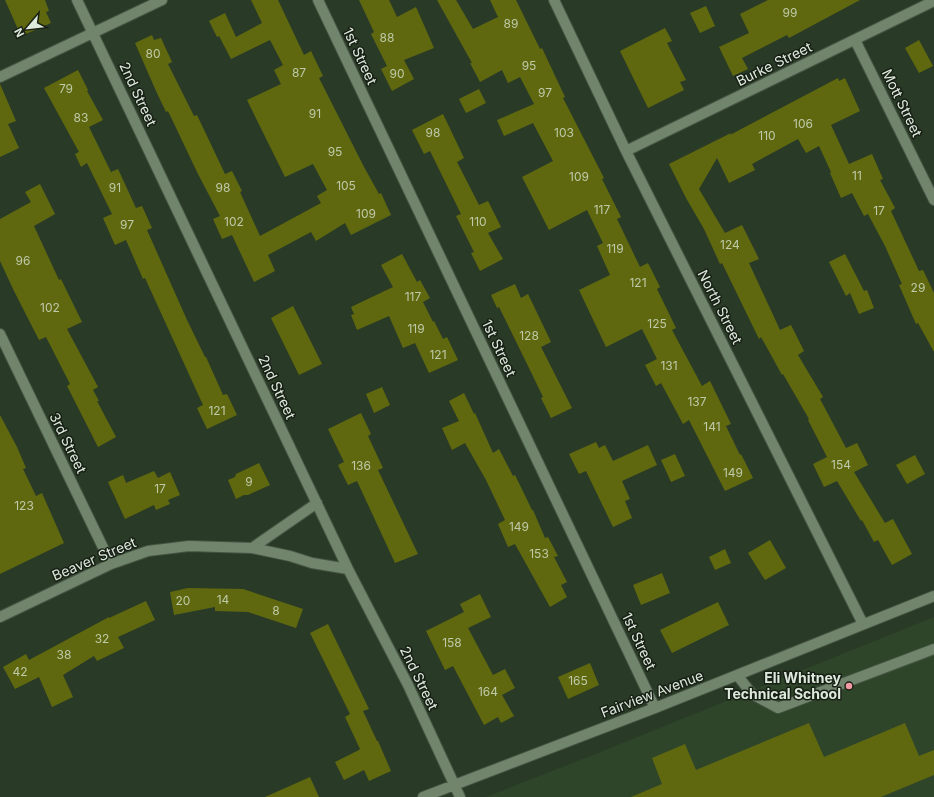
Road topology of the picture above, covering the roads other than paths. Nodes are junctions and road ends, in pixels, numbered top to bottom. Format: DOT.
graph roads {
  1 [pos="77,0"];
  2 [pos="162,0"];
  3 [pos="318,0"];
  4 [pos="554,0"];
  5 [pos="934,1"];
  6 [pos="93,33"];
  7 [pos="855,40"];
  8 [pos="0,77"];
  9 [pos="626,151"];
  10 [pos="934,200"];
  11 [pos="0,334"];
  12 [pos="317,503"];
  13 [pos="252,548"];
  14 [pos="111,564"];
  15 [pos="348,569"];
  16 [pos="934,596"];
  17 [pos="0,617"];
  18 [pos="863,624"];
  19 [pos="934,649"];
  20 [pos="737,675"];
  21 [pos="655,708"];
  22 [pos="454,785"];
  23 [pos="423,797"];
  24 [pos="460,797"];
  1 -- 6 [label="street, 2nd Street"];
  2 -- 6 [label="street"];
  3 -- 21 [label="street, 1st Street"];
  4 -- 9 [label="street, North Street"];
  5 -- 7 [label="street, Burke Street"];
  6 -- 8 [label="street"];
  6 -- 12 [label="street, 2nd Street"];
  7 -- 9 [label="street, Burke Street"];
  7 -- 10 [label="street, Mott Street"];
  9 -- 18 [label="street, North Street"];
  11 -- 14 [label="street, 3rd Street"];
  12 -- 13 [label="street"];
  12 -- 15 [label="street, 2nd Street"];
  13 -- 14 [label="street, Beaver Street"];
  13 -- 15 [label="street, Beaver Street"];
  14 -- 17 [label="street, Beaver Street"];
  15 -- 22 [label="street, 2nd Street"];
  16 -- 18 [label="street, Fairview Avenue"];
  18 -- 20 [label="street, Fairview Avenue"];
  19 -- 20 [label="street"];
  20 -- 21 [label="street, Fairview Avenue"];
  21 -- 22 [label="street, Fairview Avenue"];
  22 -- 23 [label="street, Fairview Avenue"];
  22 -- 24 [label="street, 2nd Street"];
}
